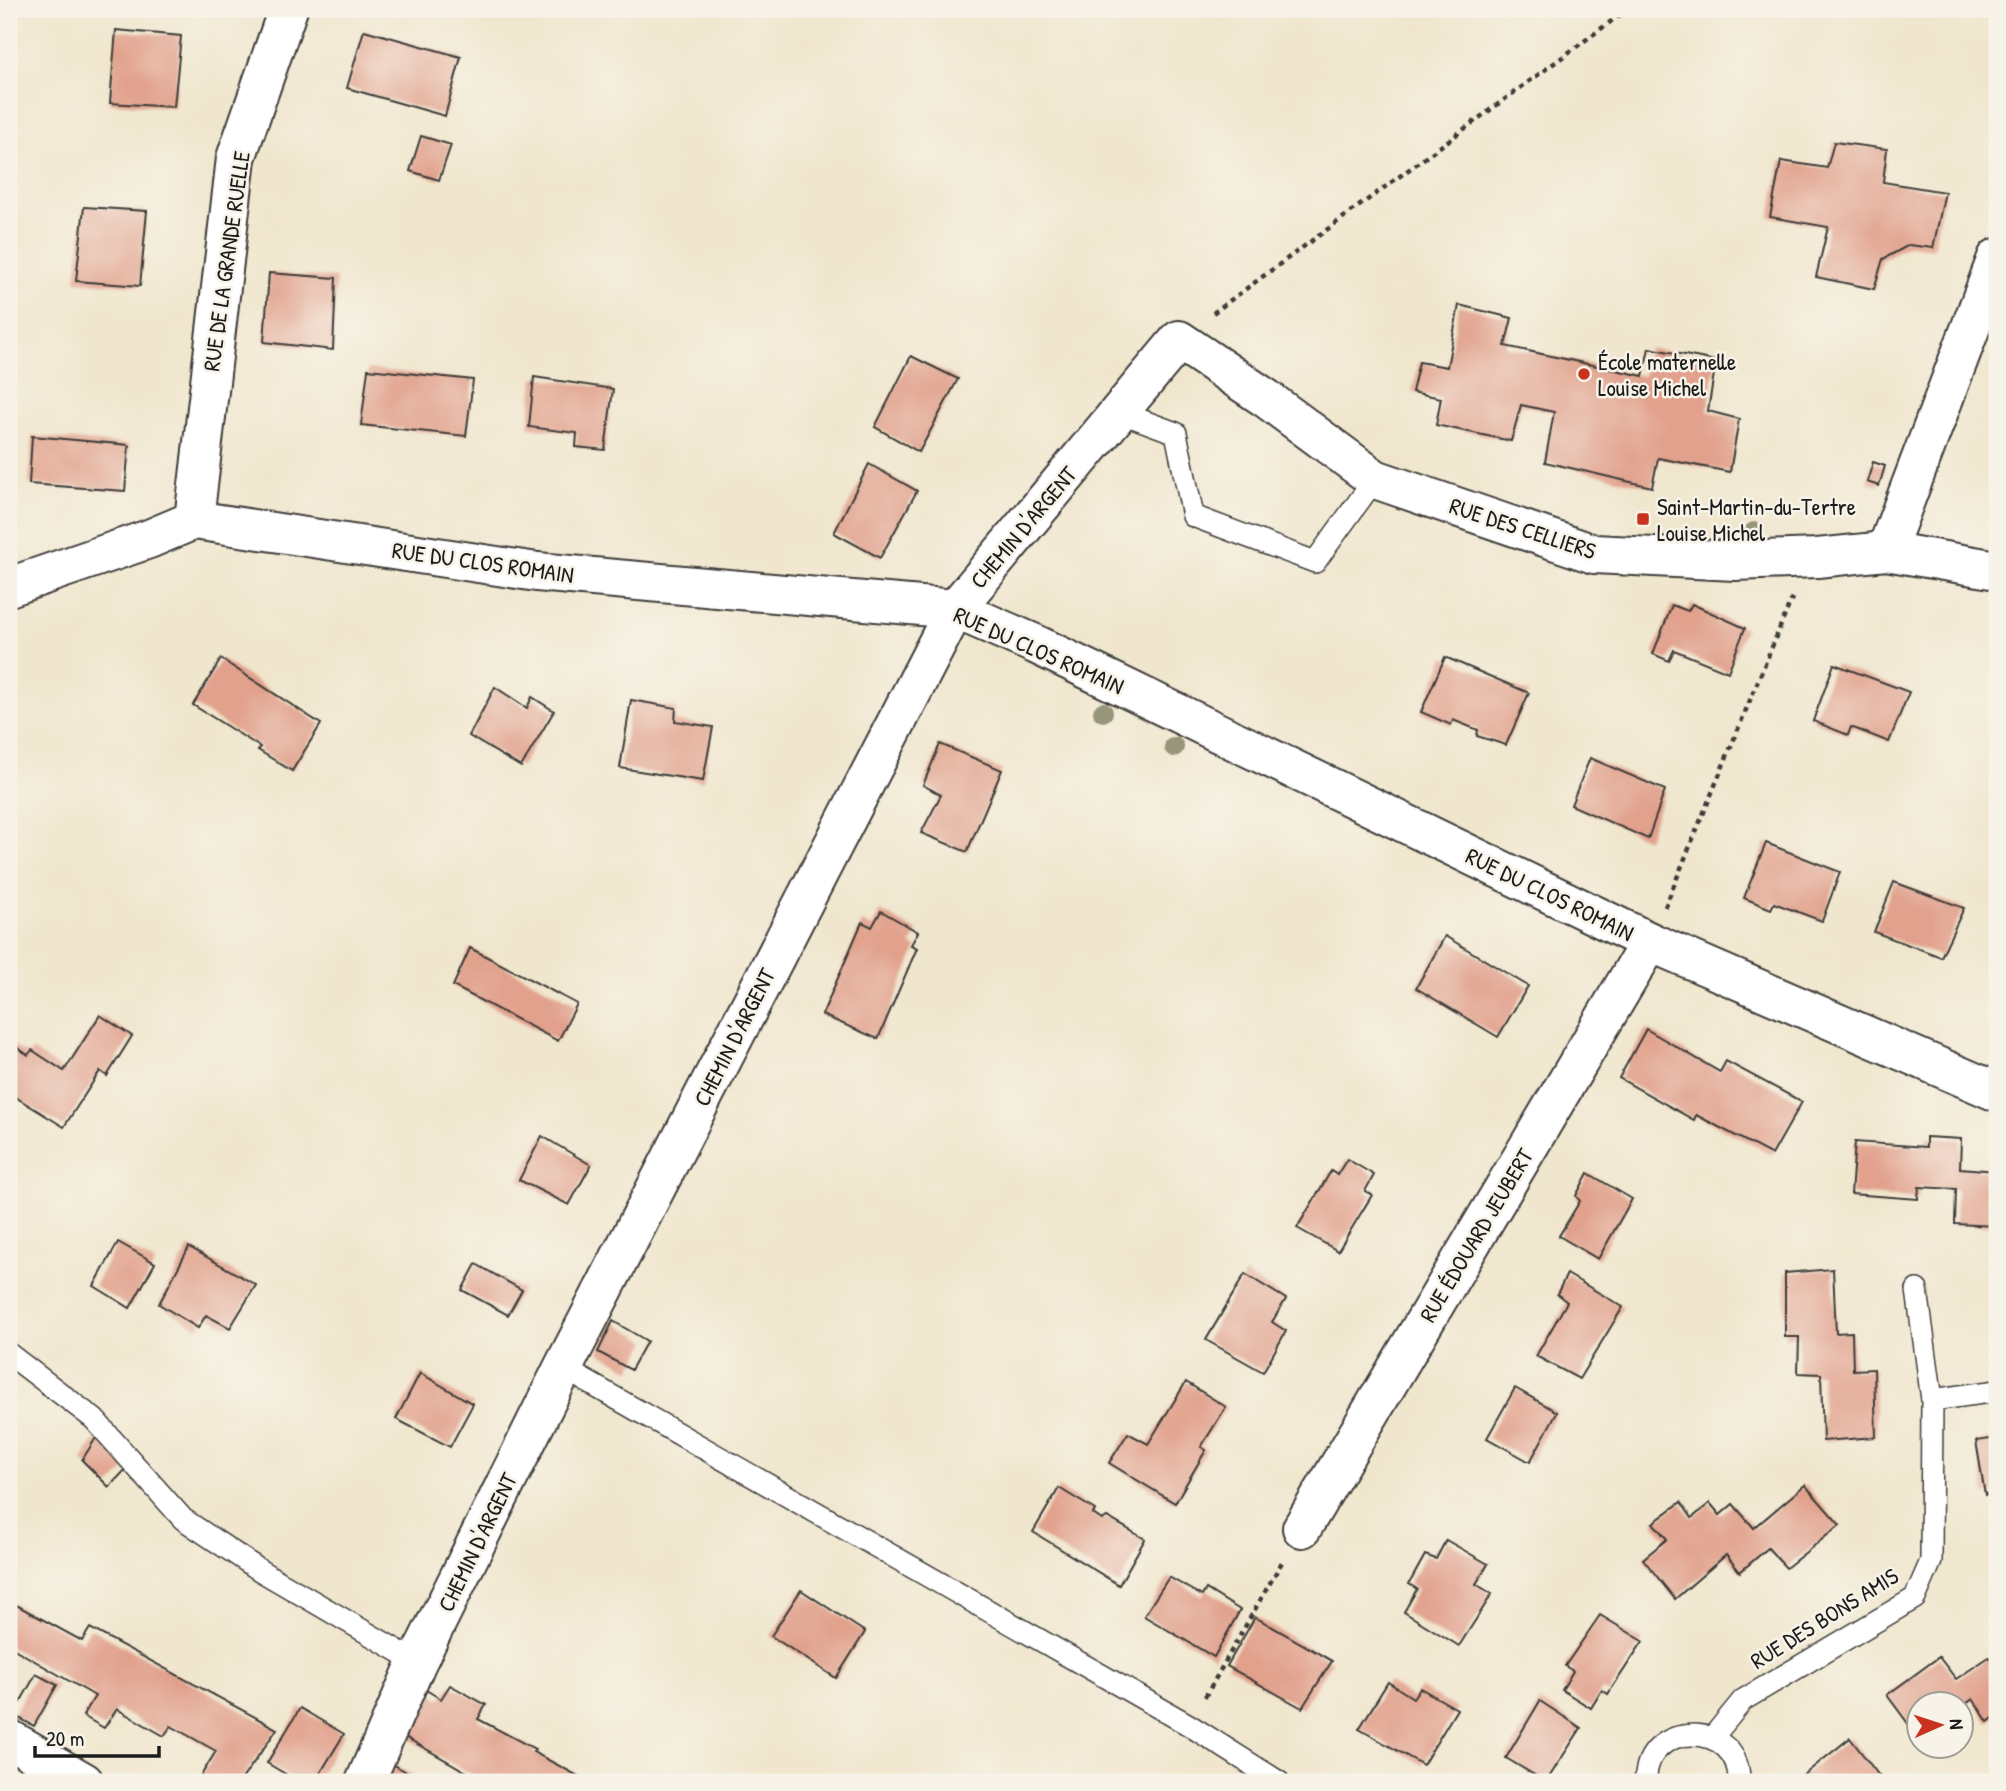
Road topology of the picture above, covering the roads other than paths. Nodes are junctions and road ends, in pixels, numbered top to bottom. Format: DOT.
graph roads {
  1 [pos="288,9"];
  2 [pos="1997,258"];
  3 [pos="1179,340"];
  4 [pos="1119,412"];
  5 [pos="1375,479"];
  6 [pos="194,520"];
  7 [pos="1886,551"];
  8 [pos="1997,569"];
  9 [pos="9,587"];
  10 [pos="955,609"];
  11 [pos="1650,942"];
  12 [pos="1997,1092"];
  13 [pos="1917,1290"];
  14 [pos="9,1354"];
  15 [pos="563,1368"];
  16 [pos="1997,1391"];
  17 [pos="1932,1400"];
  18 [pos="1302,1528"];
  19 [pos="417,1662"];
  20 [pos="1712,1738"];
  21 [pos="9,1739"];
  22 [pos="84,1782"];
  23 [pos="365,1782"];
  24 [pos="1279,1782"];
  25 [pos="1646,1782"];
  26 [pos="1739,1782"];
  1 -- 6 [label="street, RUE DE LA GRANDE RUELLE"];
  2 -- 7 [label="street"];
  3 -- 4 [label="street, CHEMIN D'ARGENT"];
  3 -- 5 [label="street, RUE DES CELLIERS"];
  4 -- 5 [label="lane"];
  4 -- 10 [label="street, CHEMIN D'ARGENT"];
  5 -- 7 [label="street, RUE DES CELLIERS"];
  6 -- 9 [label="street"];
  6 -- 10 [label="street, RUE DU CLOS ROMAIN"];
  7 -- 8 [label="street, RUE DES CELLIERS"];
  10 -- 11 [label="street, RUE DU CLOS ROMAIN"];
  10 -- 15 [label="street, CHEMIN D'ARGENT"];
  11 -- 12 [label="street, RUE DU CLOS ROMAIN"];
  11 -- 18 [label="street, RUE ÉDOUARD JEUBERT"];
  13 -- 17 [label="lane, RUE DES BONS AMIS"];
  14 -- 19 [label="lane"];
  15 -- 19 [label="street, CHEMIN D'ARGENT"];
  15 -- 24 [label="lane"];
  16 -- 17 [label="lane"];
  17 -- 20 [label="lane, RUE DES BONS AMIS"];
  19 -- 23 [label="street, CHEMIN D'ARGENT"];
  20 -- 25 [label="lane"];
  20 -- 26 [label="lane"];
  21 -- 22 [label="street"];
}
